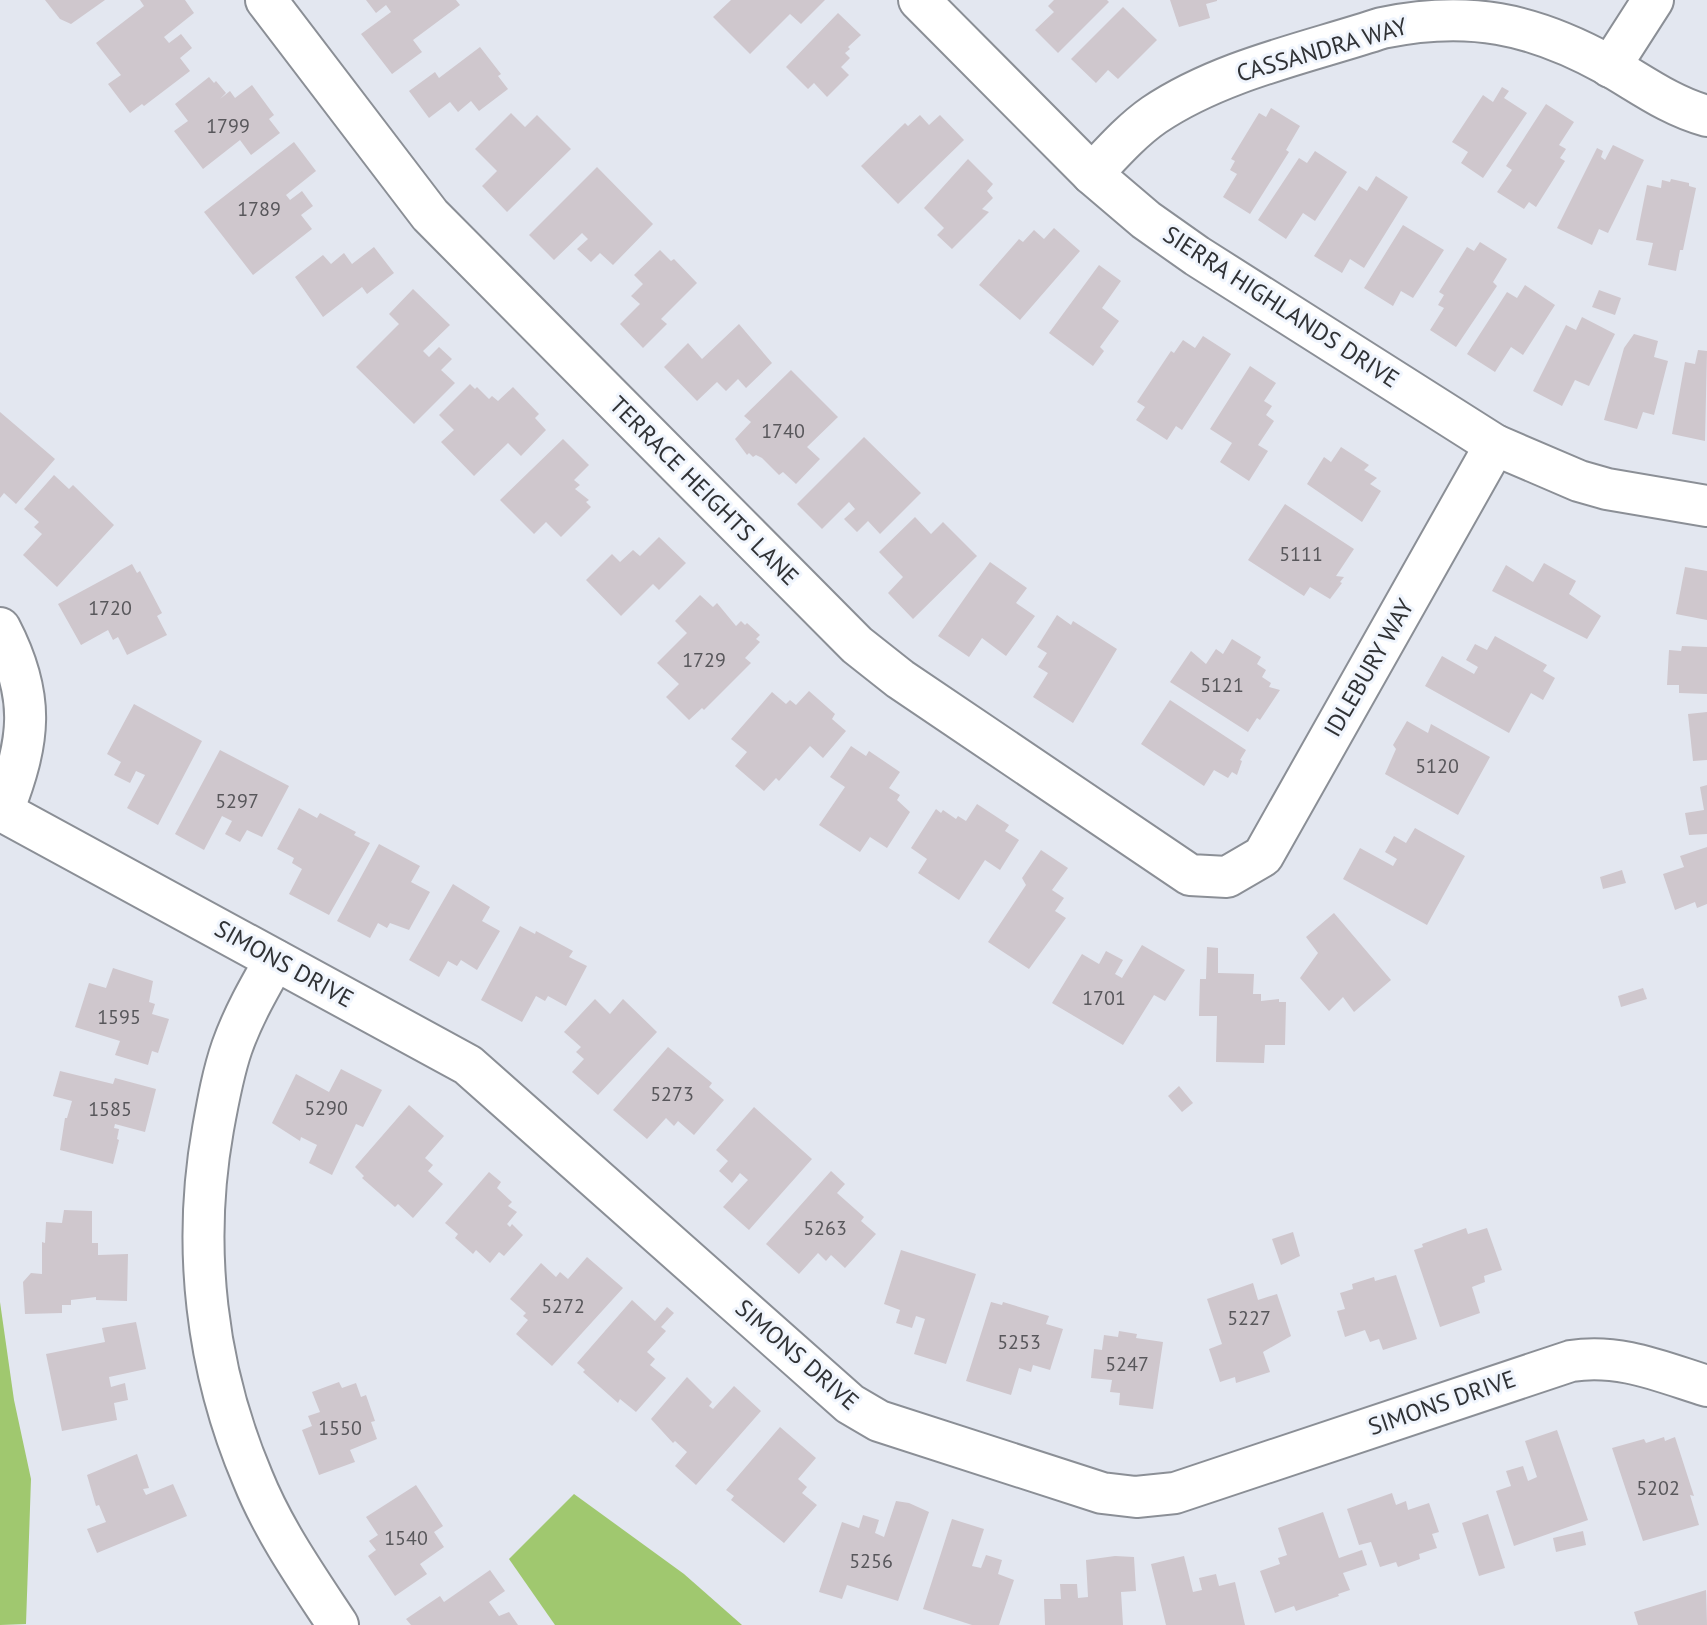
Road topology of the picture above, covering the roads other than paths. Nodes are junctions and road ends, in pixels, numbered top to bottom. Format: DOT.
graph roads {
  1 [pos="266,0"];
  2 [pos="919,0"];
  3 [pos="1653,0"];
  4 [pos="1610,67"];
  5 [pos="1707,116"];
  6 [pos="1092,174"];
  7 [pos="1495,445"];
  8 [pos="1707,506"];
  9 [pos="0,628"];
  10 [pos="1,810"];
  11 [pos="1227,877"];
  12 [pos="275,960"];
  13 [pos="1707,1386"];
  14 [pos="338,1625"];
  1 -- 11 [label="street, TERRACE HEIGHTS LANE"];
  2 -- 6 [label="street, SIERRA HIGHLANDS DRIVE"];
  3 -- 4 [label="street"];
  4 -- 5 [label="street, CASSANDRA WAY"];
  4 -- 6 [label="street, CASSANDRA WAY"];
  6 -- 7 [label="street, SIERRA HIGHLANDS DRIVE"];
  7 -- 8 [label="street, SIERRA HIGHLANDS DRIVE"];
  7 -- 11 [label="street, IDLEBURY WAY"];
  9 -- 10 [label="street"];
  10 -- 12 [label="street, SIMONS DRIVE"];
  12 -- 13 [label="street, SIMONS DRIVE"];
  12 -- 14 [label="street"];
}
